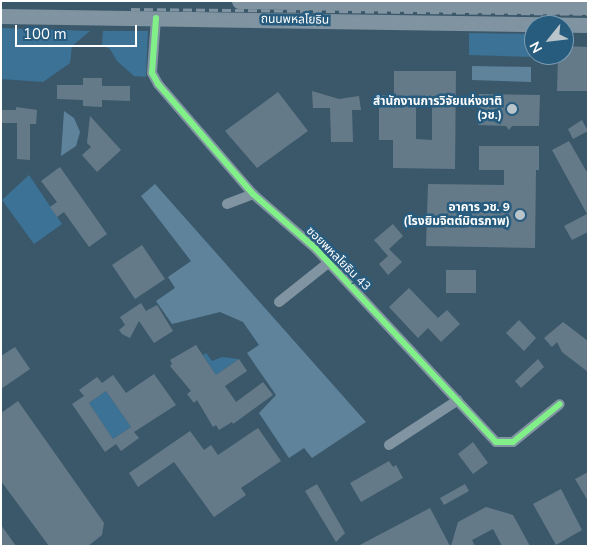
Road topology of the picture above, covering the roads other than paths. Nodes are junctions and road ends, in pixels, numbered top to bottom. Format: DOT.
graph roads {
  1 [pos="239,1"];
  2 [pos="249,1"];
  3 [pos="305,2"];
  4 [pos="433,3"];
  5 [pos="523,4"];
  6 [pos="588,7"];
  7 [pos="1,16"];
  8 [pos="156,18"];
  9 [pos="249,19"];
  10 [pos="588,25"];
  11 [pos="253,194"];
  12 [pos="227,204"];
  13 [pos="328,263"];
  14 [pos="279,302"];
  15 [pos="458,400"];
  16 [pos="560,404"];
  17 [pos="389,445"];
  1 -- 2 [label="main road, ถนนพหลโยธิน"];
  2 -- 3 [label="main road, ถนนพหลโยธิน"];
  2 -- 9 [label="main road"];
  3 -- 4 [label="main road, ถนนพหลโยธิน"];
  4 -- 5 [label="main road, ถนนพหลโยธิน"];
  5 -- 6 [label="main road, ถนนพหลโยธิน"];
  7 -- 8 [label="main road, ถนนพหลโยธิน"];
  8 -- 9 [label="main road, ถนนพหลโยธิน"];
  8 -- 11 [label="street, ซอยพหลโยธิน 43"];
  9 -- 10 [label="main road, ถนนพหลโยธิน"];
  11 -- 12 [label="street"];
  11 -- 13 [label="street, ซอยพหลโยธิน 43"];
  13 -- 14 [label="street"];
  13 -- 15 [label="street, ซอยพหลโยธิน 43"];
  15 -- 16 [label="street, ซอยพหลโยธิน 43"];
  15 -- 17 [label="street"];
}
